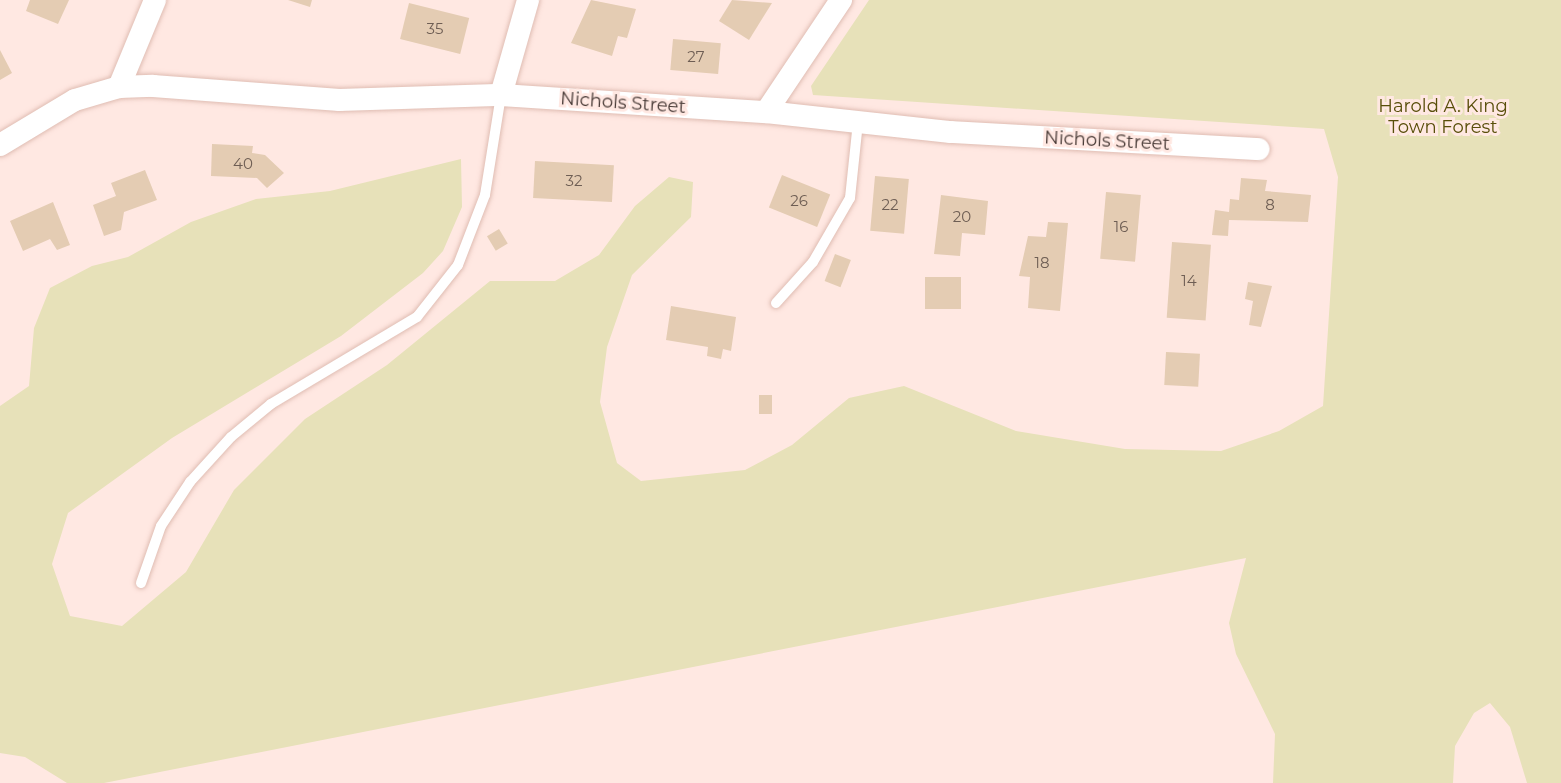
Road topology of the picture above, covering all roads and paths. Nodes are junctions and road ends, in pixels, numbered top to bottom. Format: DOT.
graph roads {
  1 [pos="155,0"];
  2 [pos="528,0"];
  3 [pos="842,0"];
  4 [pos="119,87"];
  5 [pos="501,95"];
  6 [pos="766,112"];
  7 [pos="858,122"];
  8 [pos="0,146"];
  9 [pos="1259,149"];
  10 [pos="776,303"];
  11 [pos="141,583"];
  1 -- 4 [label="street"];
  2 -- 5 [label="street"];
  3 -- 6 [label="street"];
  4 -- 5 [label="street, Nichols Street"];
  4 -- 8 [label="street, Nichols Street"];
  5 -- 6 [label="street, Nichols Street"];
  5 -- 11 [label="lane"];
  6 -- 7 [label="street, Nichols Street"];
  7 -- 9 [label="street, Nichols Street"];
  7 -- 10 [label="lane"];
}
